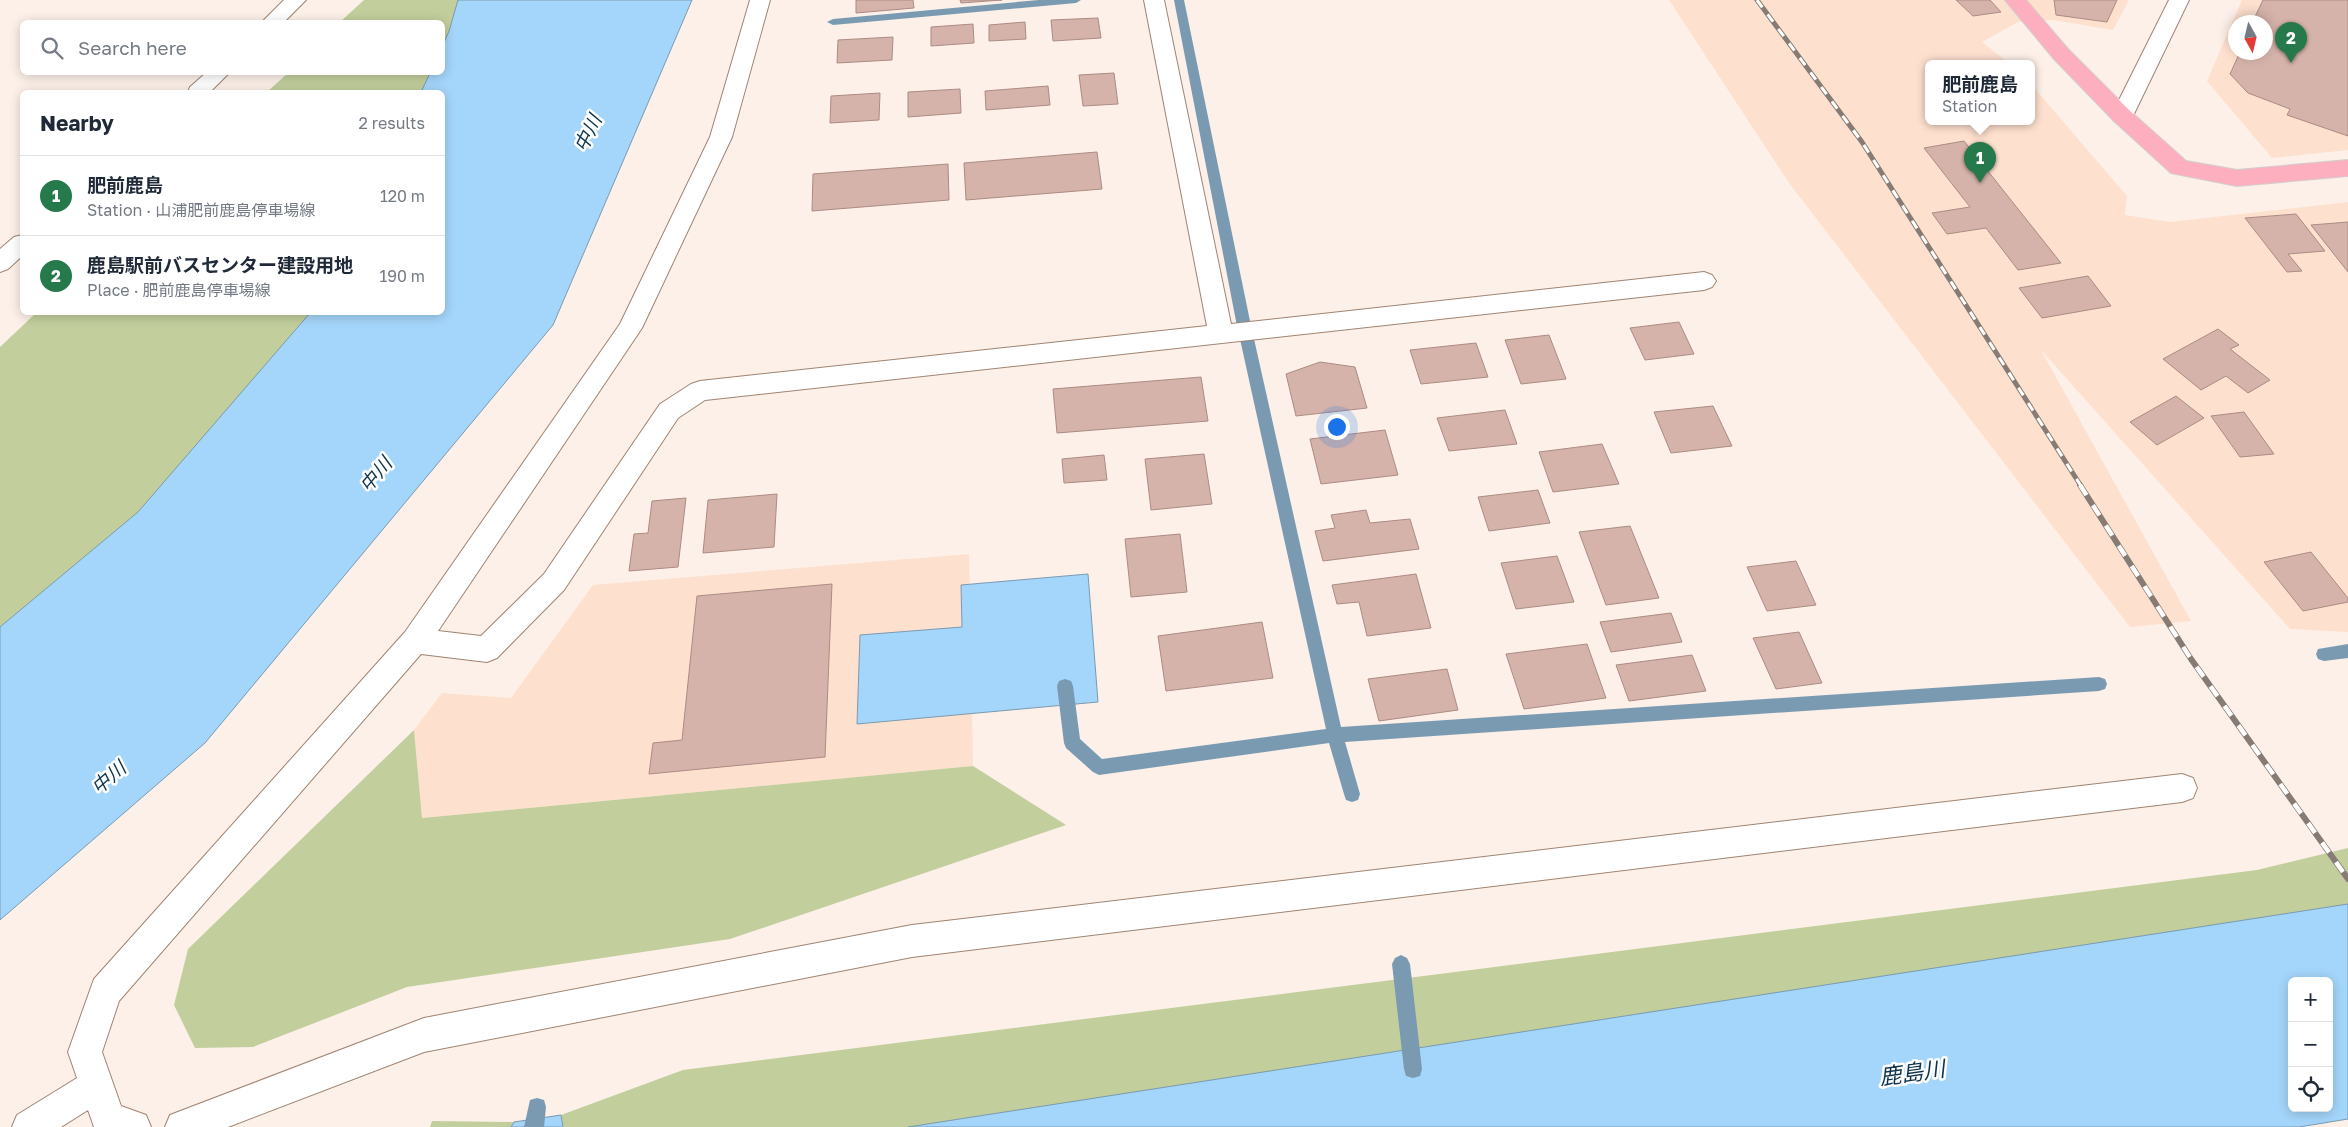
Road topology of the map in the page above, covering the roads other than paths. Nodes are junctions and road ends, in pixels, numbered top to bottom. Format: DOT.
graph roads {
  1 [pos="296,0"];
  2 [pos="760,0"];
  3 [pos="1154,0"];
  4 [pos="2015,0"];
  5 [pos="2179,0"];
  6 [pos="274,20"];
  7 [pos="217,75"];
  8 [pos="200,90"];
  9 [pos="2122,116"];
  10 [pos="2348,168"];
  11 [pos="20,245"];
  12 [pos="0,263"];
  13 [pos="1704,282"];
  14 [pos="1222,334"];
  15 [pos="415,642"];
  16 [pos="2182,788"];
  17 [pos="97,1085"];
  18 [pos="28,1127"];
  19 [pos="134,1127"];
  20 [pos="182,1127"];
  1 -- 6 [label="street"];
  2 -- 15 [label="street"];
  3 -- 14 [label="street"];
  4 -- 9 [label="main road"];
  5 -- 9 [label="street"];
  7 -- 8 [label="street"];
  9 -- 10 [label="main road"];
  11 -- 12 [label="street"];
  13 -- 14 [label="street"];
  14 -- 15 [label="street"];
  15 -- 17 [label="street"];
  16 -- 20 [label="street"];
  17 -- 18 [label="street"];
  17 -- 19 [label="street"];
}
